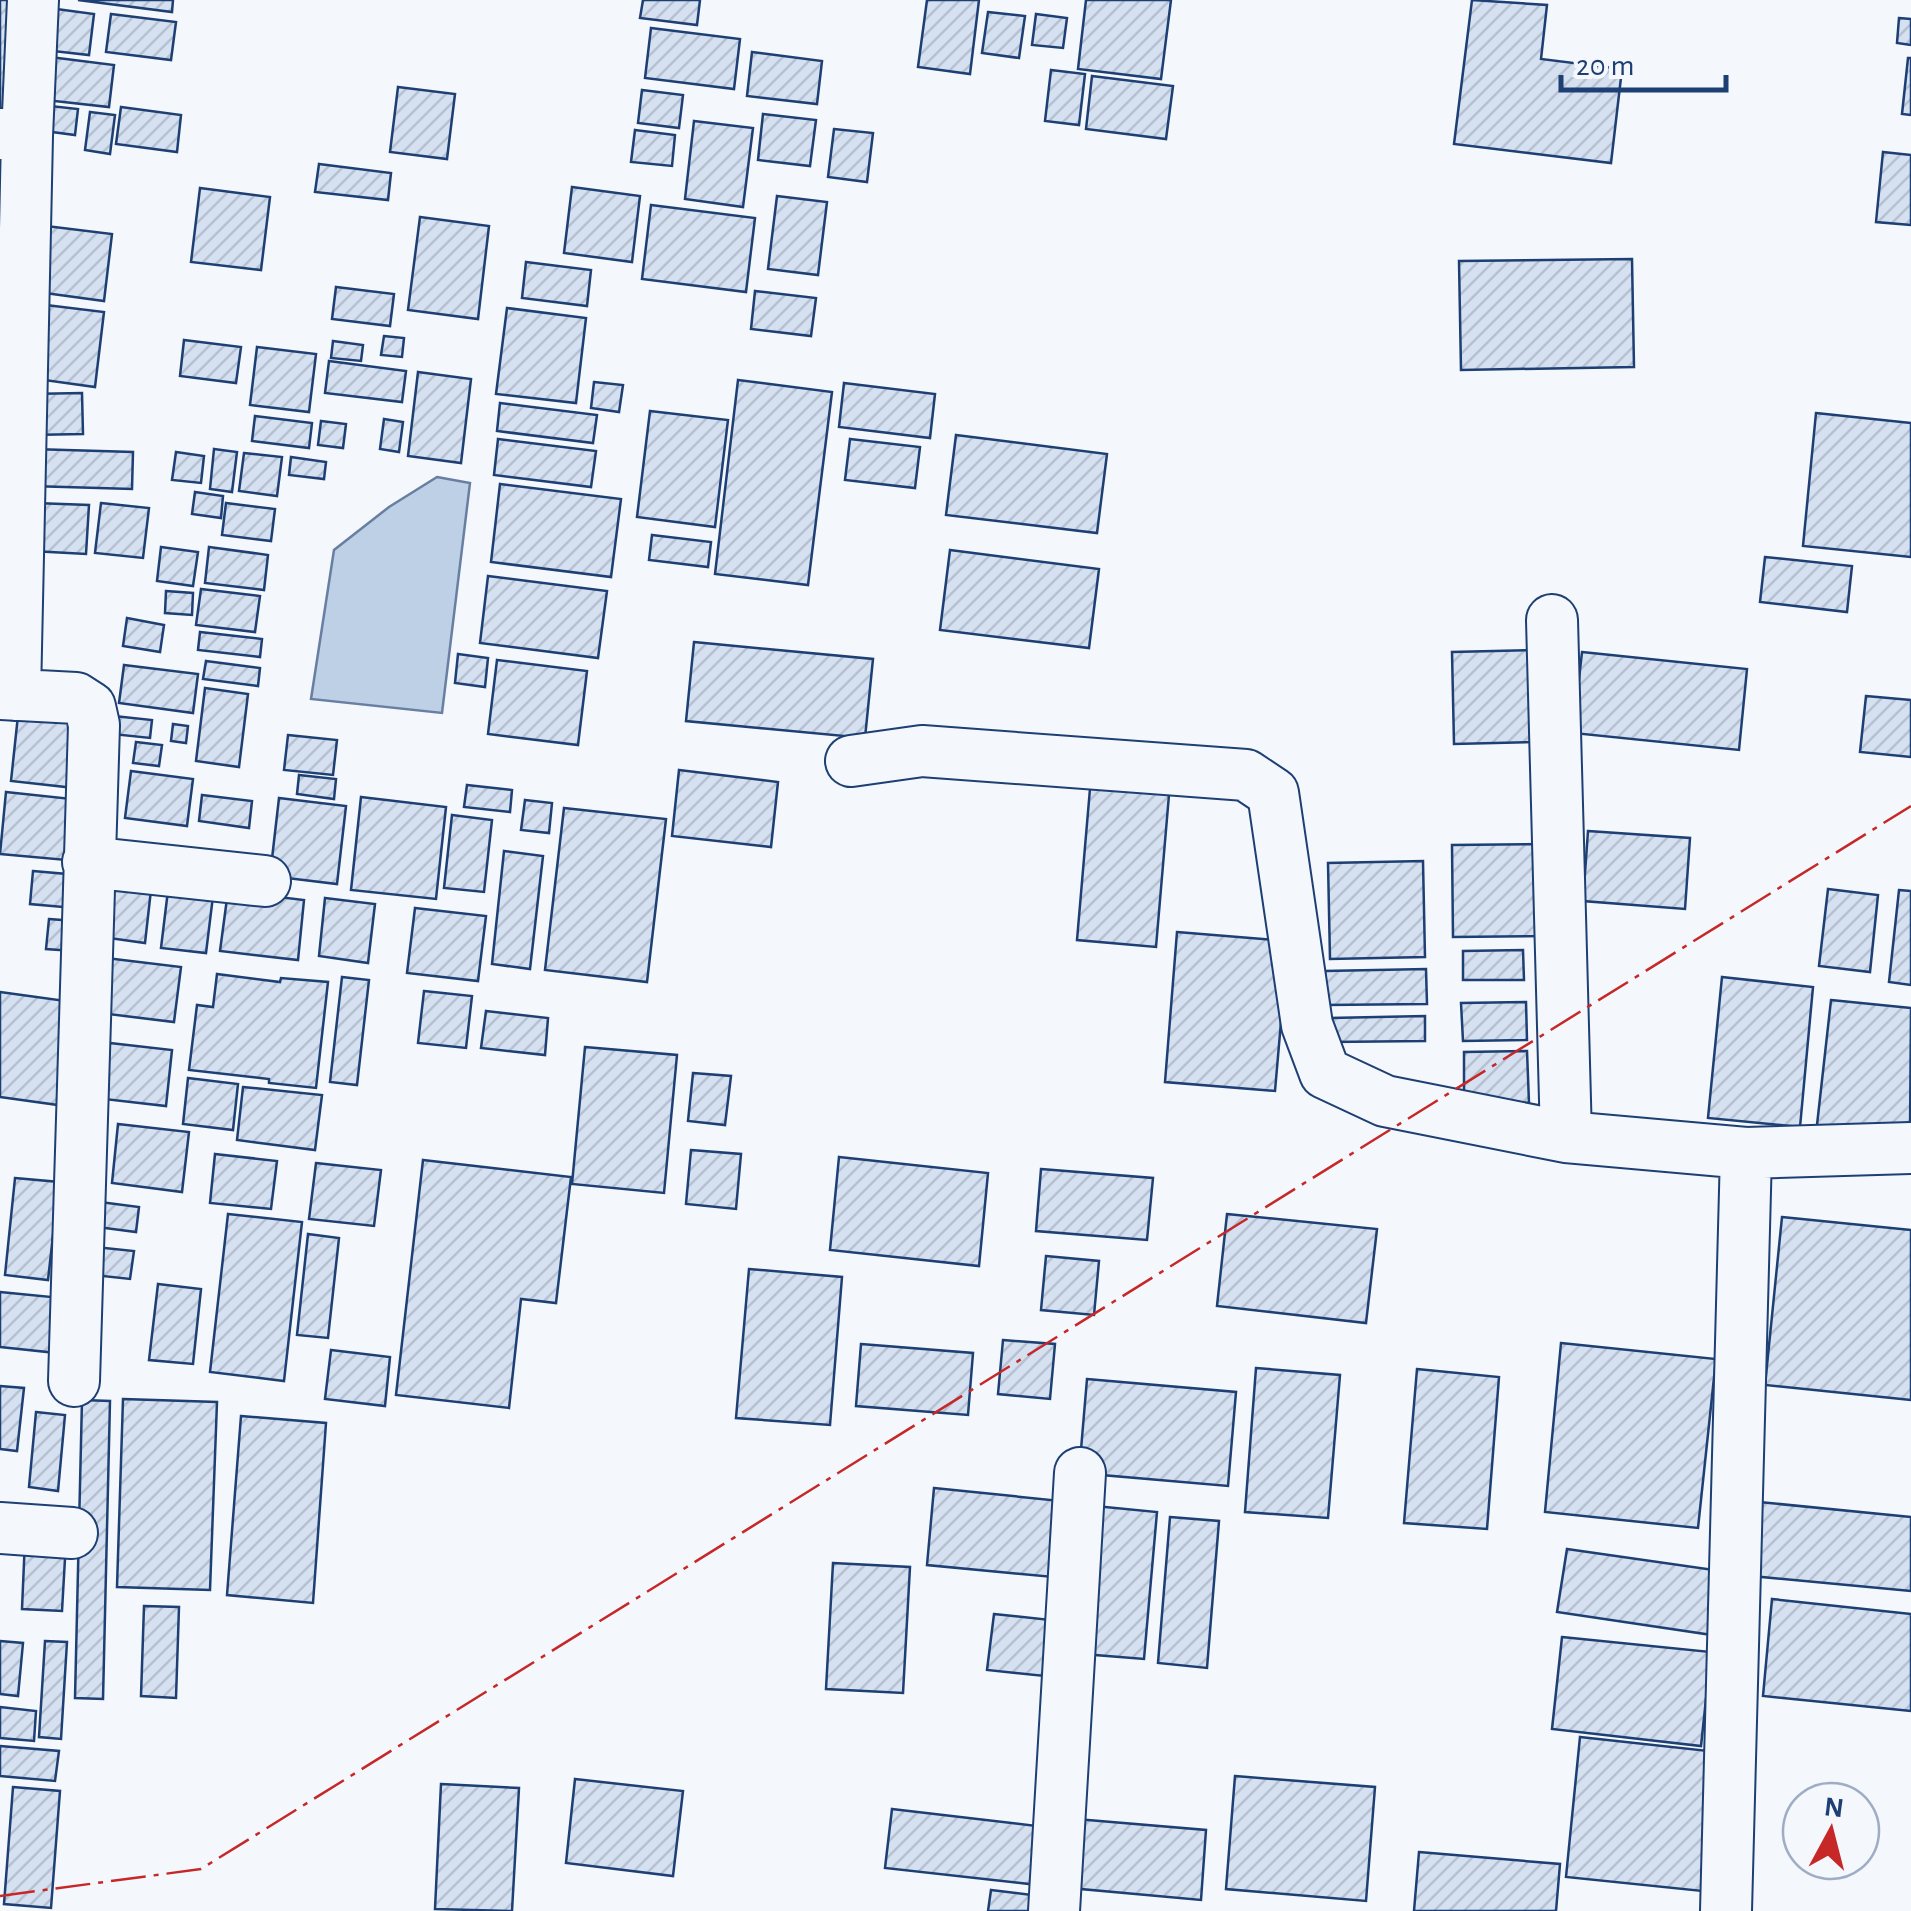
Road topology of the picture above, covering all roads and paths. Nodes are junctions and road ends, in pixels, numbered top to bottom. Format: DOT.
graph roads {
  1 [pos="33,0"];
  2 [pos="13,135"];
  3 [pos="1552,620"];
  4 [pos="8,695"];
  5 [pos="851,761"];
  6 [pos="88,862"];
  7 [pos="265,881"];
  8 [pos="1566,1137"];
  9 [pos="1911,1148"];
  10 [pos="1746,1153"];
  11 [pos="74,1381"];
  12 [pos="1080,1473"];
  13 [pos="0,1528"];
  14 [pos="72,1533"];
  15 [pos="1054,1911"];
  16 [pos="1726,1911"];
  1 -- 2 [label="street"];
  2 -- 4 [label="street"];
  3 -- 8 [label="street"];
  4 -- 6 [label="street"];
  5 -- 8 [label="street"];
  6 -- 7 [label="street"];
  6 -- 11 [label="street"];
  8 -- 10 [label="street"];
  9 -- 10 [label="street"];
  10 -- 16 [label="street"];
  12 -- 15 [label="street"];
  13 -- 14 [label="street"];
}
